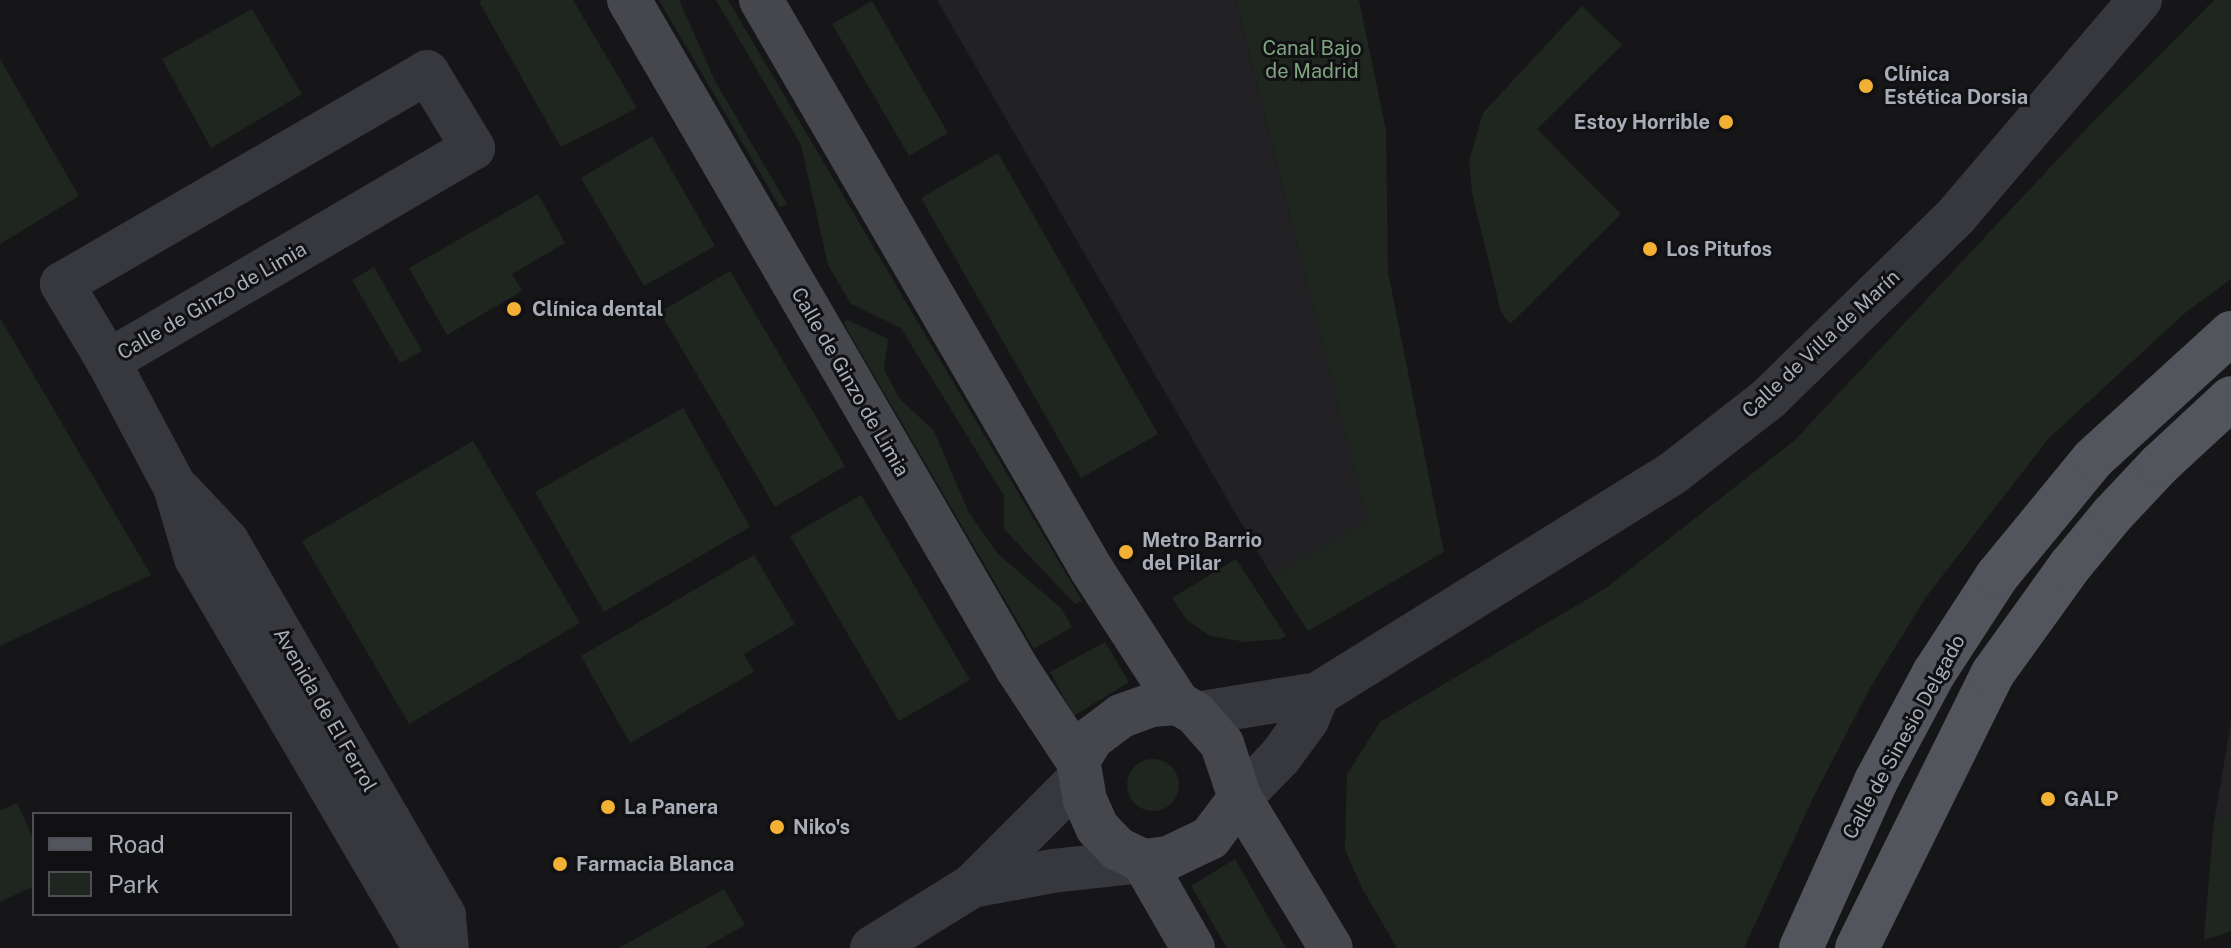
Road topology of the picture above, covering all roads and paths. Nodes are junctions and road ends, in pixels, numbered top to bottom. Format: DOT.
graph roads {
  1 [pos="629,0"];
  2 [pos="761,0"];
  3 [pos="2140,0"];
  4 [pos="2231,333"];
  5 [pos="108,361"];
  6 [pos="2231,398"];
  7 [pos="175,487"];
  8 [pos="1318,694"];
  9 [pos="1187,708"];
  10 [pos="1079,770"];
  11 [pos="1240,798"];
  12 [pos="1143,861"];
  13 [pos="972,886"];
  14 [pos="438,948"];
  15 [pos="447,948"];
  16 [pos="872,948"];
  17 [pos="1193,948"];
  18 [pos="1331,948"];
  19 [pos="1801,948"];
  20 [pos="1857,948"];
  1 -- 10 [label="main road, Calle de Ginzo de Limia"];
  2 -- 9 [label="main road"];
  3 -- 8 [label="street, Calle de Villa de Marín"];
  4 -- 19 [label="main road, Calle de Sinesio Delgado"];
  5 -- 5 [label="street, Calle de Ginzo de Limia"];
  5 -- 7 [label="street, Avenida de El Ferrol"];
  6 -- 20 [label="main road"];
  7 -- 14 [label="street, Avenida de El Ferrol"];
  7 -- 15 [label="street, Avenida de El Ferrol"];
  8 -- 9 [label="street, Calle de Villa de Marín"];
  8 -- 11 [label="street"];
  9 -- 10 [label="main road"];
  9 -- 11 [label="main road"];
  10 -- 12 [label="main road"];
  10 -- 13 [label="street"];
  11 -- 12 [label="main road"];
  11 -- 18 [label="main road"];
  12 -- 13 [label="street"];
  12 -- 17 [label="main road"];
  13 -- 16 [label="street"];
}
